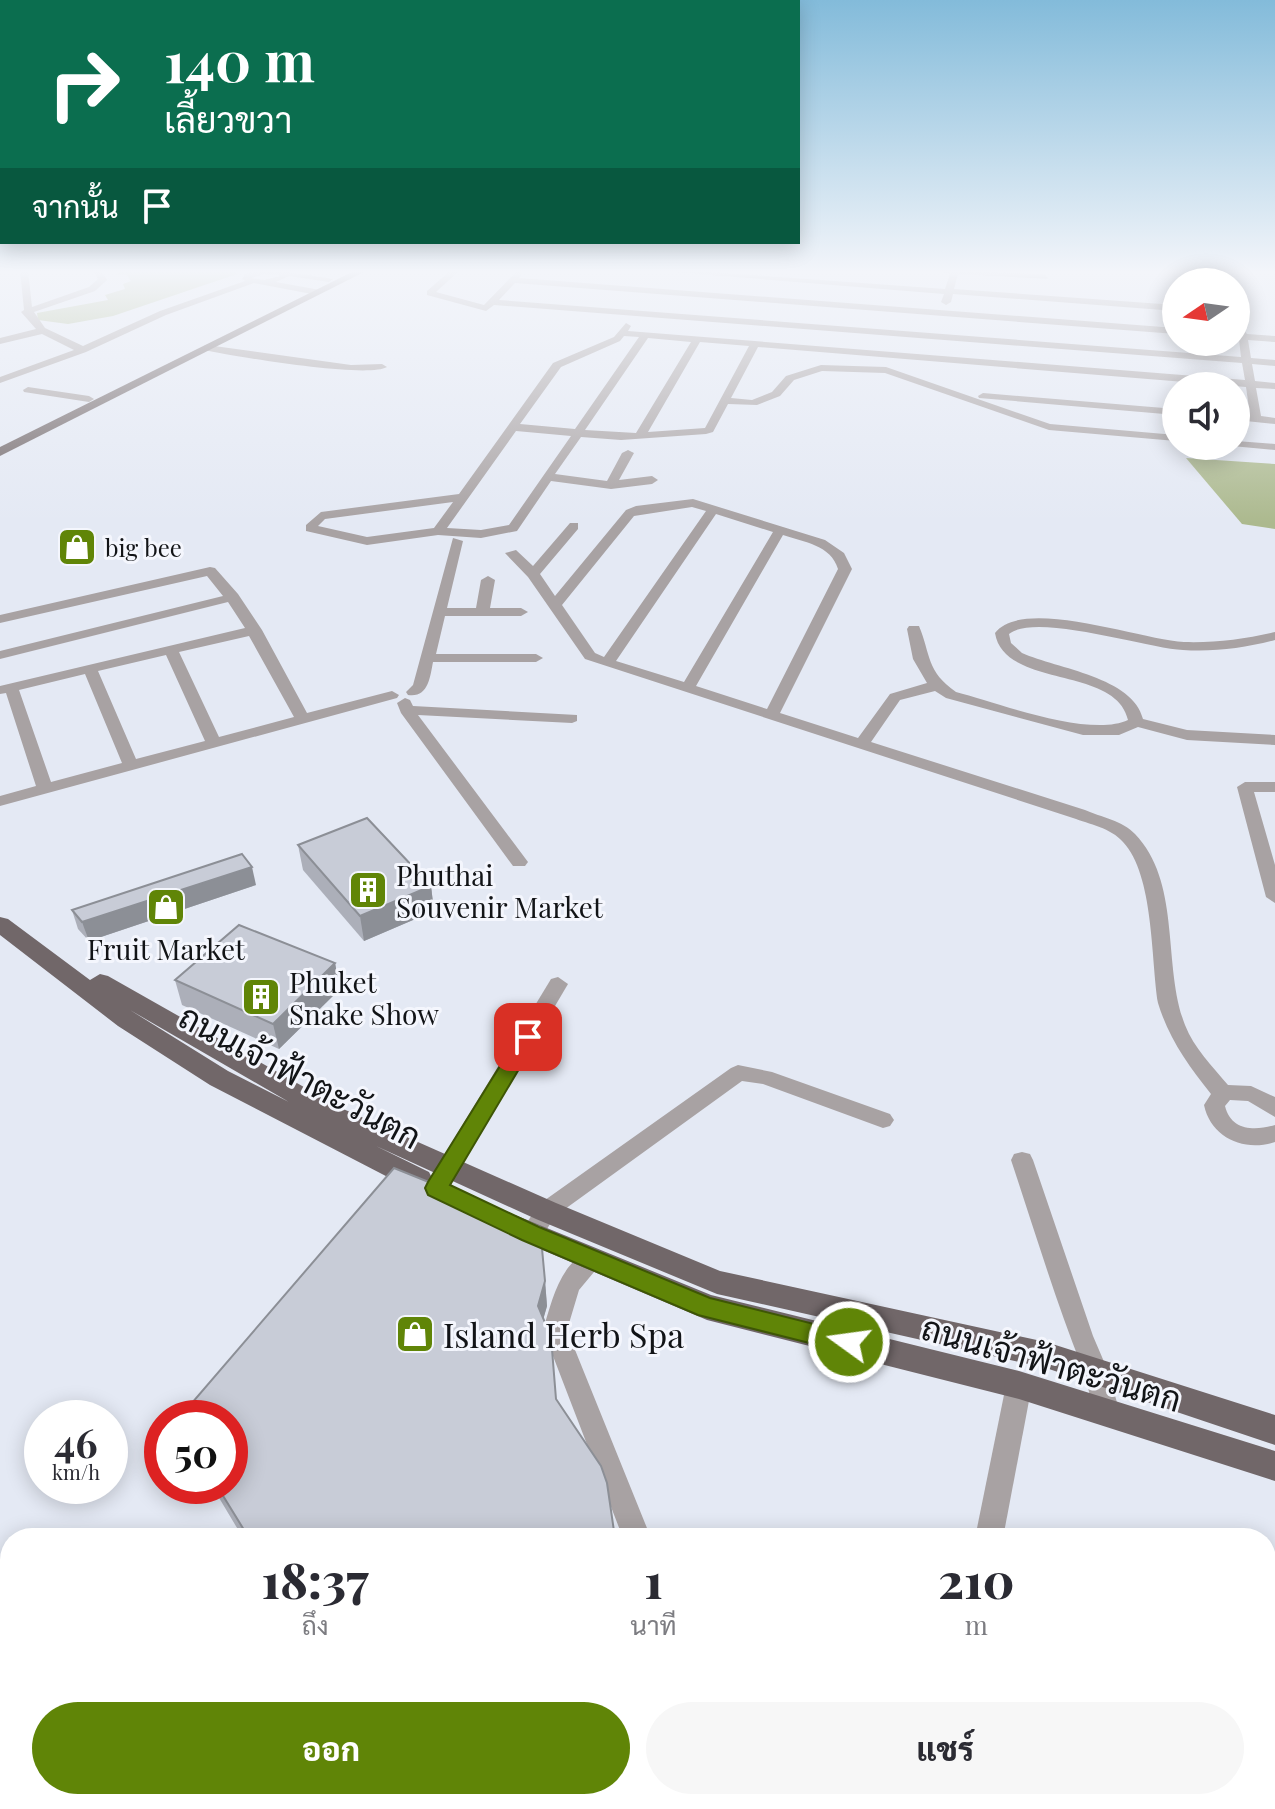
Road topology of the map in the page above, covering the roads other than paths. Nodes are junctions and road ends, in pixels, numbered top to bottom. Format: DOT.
graph roads {
  1 [pos="71,354"];
  2 [pos="186,354"];
  3 [pos="190,354"];
  4 [pos="253,354"];
  5 [pos="581,354"];
  6 [pos="632,354"];
  7 [pos="688,354"];
  8 [pos="750,354"];
  9 [pos="845,354"];
  10 [pos="854,354"];
  11 [pos="932,354"];
  12 [pos="1165,354"];
  13 [pos="1245,356"];
  14 [pos="175,360"];
  15 [pos="1247,361"];
  16 [pos="1275,363"];
  17 [pos="382,367"];
  18 [pos="886,370"];
  19 [pos="928,371"];
  20 [pos="0,380"];
  21 [pos="1251,384"];
  22 [pos="1275,386"];
  23 [pos="28,390"];
  24 [pos="960,394"];
  25 [pos="89,399"];
  26 [pos="725,401"];
  27 [pos="1162,411"];
  28 [pos="1250,418"];
  29 [pos="1256,419"];
  30 [pos="1275,421"];
  31 [pos="513,427"];
  32 [pos="577,434"];
  33 [pos="640,436"];
  34 [pos="1162,437"];
  35 [pos="0,444"];
  36 [pos="1250,445"];
  37 [pos="1275,447"];
  38 [pos="0,452"];
  39 [pos="628,453"];
  40 [pos="548,477"];
  41 [pos="652,480"];
  42 [pos="611,485"];
  43 [pos="462,497"];
  44 [pos="713,509"];
  45 [pos="574,526"];
  46 [pos="780,530"];
  47 [pos="438,531"];
  48 [pos="457,541"];
  49 [pos="511,553"];
  50 [pos="533,574"];
  51 [pos="488,580"];
  52 [pos="233,597"];
  53 [pos="555,605"];
  54 [pos="441,612"];
  55 [pos="482,612"];
  56 [pos="521,612"];
  57 [pos="0,619"];
  58 [pos="914,629"];
  59 [pos="255,630"];
  60 [pos="1275,636"];
  61 [pos="171,650"];
  62 [pos="0,655"];
  63 [pos="427,658"];
  64 [pos="536,658"];
  65 [pos="607,663"];
  66 [pos="90,669"];
  67 [pos="936,686"];
  68 [pos="688,688"];
  69 [pos="6,689"];
  70 [pos="404,700"];
  71 [pos="771,715"];
  72 [pos="572,718"];
  73 [pos="303,719"];
  74 [pos="1136,722"];
  75 [pos="1275,740"];
  76 [pos="214,743"];
  77 [pos="861,745"];
  78 [pos="131,766"];
  79 [pos="1275,787"];
  80 [pos="45,789"];
  81 [pos="0,801"];
  82 [pos="519,862"];
  83 [pos="1275,897"];
  84 [pos="0,907"];
  85 [pos="0,924"];
  86 [pos="558,984"];
  87 [pos="1223,1094"];
  88 [pos="1275,1109"];
  89 [pos="883,1120"];
  90 [pos="1274,1135"];
  91 [pos="1022,1160"];
  92 [pos="444,1178"];
  93 [pos="538,1222"];
  94 [pos="592,1260"];
  95 [pos="1096,1371"];
  96 [pos="1019,1385"];
  97 [pos="1107,1413"];
  98 [pos="1275,1430"];
  99 [pos="1275,1466"];
  100 [pos="633,1528"];
  101 [pos="991,1528"];
  1 -- 20 [label="street"];
  2 -- 14 [label="main road"];
  3 -- 14 [label="main road"];
  4 -- 17 [label="street"];
  5 -- 31 [label="street"];
  6 -- 32 [label="street"];
  7 -- 33 [label="street"];
  8 -- 26 [label="street"];
  9 -- 18 [label="street"];
  10 -- 19 [label="street"];
  11 -- 19 [label="street"];
  12 -- 15 [label="street"];
  13 -- 15 [label="street"];
  14 -- 25 [label="main road"];
  14 -- 38 [label="main road"];
  15 -- 16 [label="street"];
  15 -- 21 [label="street"];
  18 -- 19 [label="street"];
  18 -- 26 [label="street"];
  19 -- 21 [label="street"];
  19 -- 24 [label="street"];
  21 -- 22 [label="street"];
  21 -- 29 [label="street"];
  23 -- 25 [label="street"];
  24 -- 27 [label="street"];
  24 -- 34 [label="street"];
  25 -- 35 [label="main road"];
  26 -- 33 [label="street"];
  28 -- 29 [label="street"];
  29 -- 30 [label="street"];
  31 -- 32 [label="street"];
  31 -- 43 [label="street"];
  32 -- 33 [label="street"];
  32 -- 40 [label="street"];
  36 -- 37 [label="street"];
  39 -- 42 [label="street"];
  40 -- 42 [label="street"];
  40 -- 47 [label="street"];
  41 -- 42 [label="street"];
  43 -- 47 [label="street"];
  43 -- 47 [label="street"];
  44 -- 46 [label="street"];
  44 -- 53 [label="street"];
  44 -- 65 [label="street"];
  45 -- 50 [label="street"];
  46 -- 68 [label="street"];
  46 -- 71 [label="street"];
  48 -- 54 [label="street"];
  49 -- 50 [label="street"];
  50 -- 53 [label="street"];
  51 -- 55 [label="street"];
  52 -- 57 [label="street"];
  52 -- 59 [label="street"];
  52 -- 62 [label="street"];
  53 -- 65 [label="street"];
  54 -- 55 [label="street"];
  54 -- 63 [label="street"];
  55 -- 56 [label="street"];
  58 -- 67 [label="street"];
  59 -- 61 [label="street"];
  59 -- 73 [label="street"];
  60 -- 74 [label="street"];
  61 -- 66 [label="street"];
  61 -- 76 [label="street"];
  63 -- 64 [label="street"];
  63 -- 70 [label="street"];
  65 -- 68 [label="street"];
  66 -- 69 [label="street"];
  66 -- 78 [label="street"];
  67 -- 74 [label="street"];
  67 -- 77 [label="street"];
  68 -- 71 [label="street"];
  69 -- 80 [label="street"];
  70 -- 72 [label="street"];
  70 -- 73 [label="street"];
  70 -- 82 [label="street"];
  71 -- 77 [label="street"];
  73 -- 76 [label="street"];
  74 -- 75 [label="street"];
  76 -- 78 [label="street"];
  77 -- 87 [label="street"];
  78 -- 80 [label="street"];
  79 -- 83 [label="street"];
  80 -- 81 [label="street"];
  84 -- 92 [label="main road, ถนนเจ้าฟ้าตะวันตก"];
  85 -- 92 [label="main road, ถนนเจ้าฟ้าตะวันตก"];
  86 -- 92 [label="street"];
  87 -- 88 [label="street"];
  87 -- 90 [label="street"];
  89 -- 93 [label="street"];
  91 -- 95 [label="street"];
  92 -- 93 [label="main road, ถนนเจ้าฟ้าตะวันตก"];
  93 -- 94 [label="main road, ถนนเจ้าฟ้าตะวันตก"];
  93 -- 95 [label="main road, ถนนเจ้าฟ้าตะวันตก"];
  94 -- 96 [label="main road, ถนนเจ้าฟ้าตะวันตก"];
  94 -- 100 [label="street"];
  95 -- 97 [label="street"];
  95 -- 98 [label="main road, ถนนเจ้าฟ้าตะวันตก"];
  96 -- 97 [label="main road, ถนนเจ้าฟ้าตะวันตก"];
  96 -- 101 [label="street"];
  97 -- 99 [label="main road, ถนนเจ้าฟ้าตะวันตก"];
}
